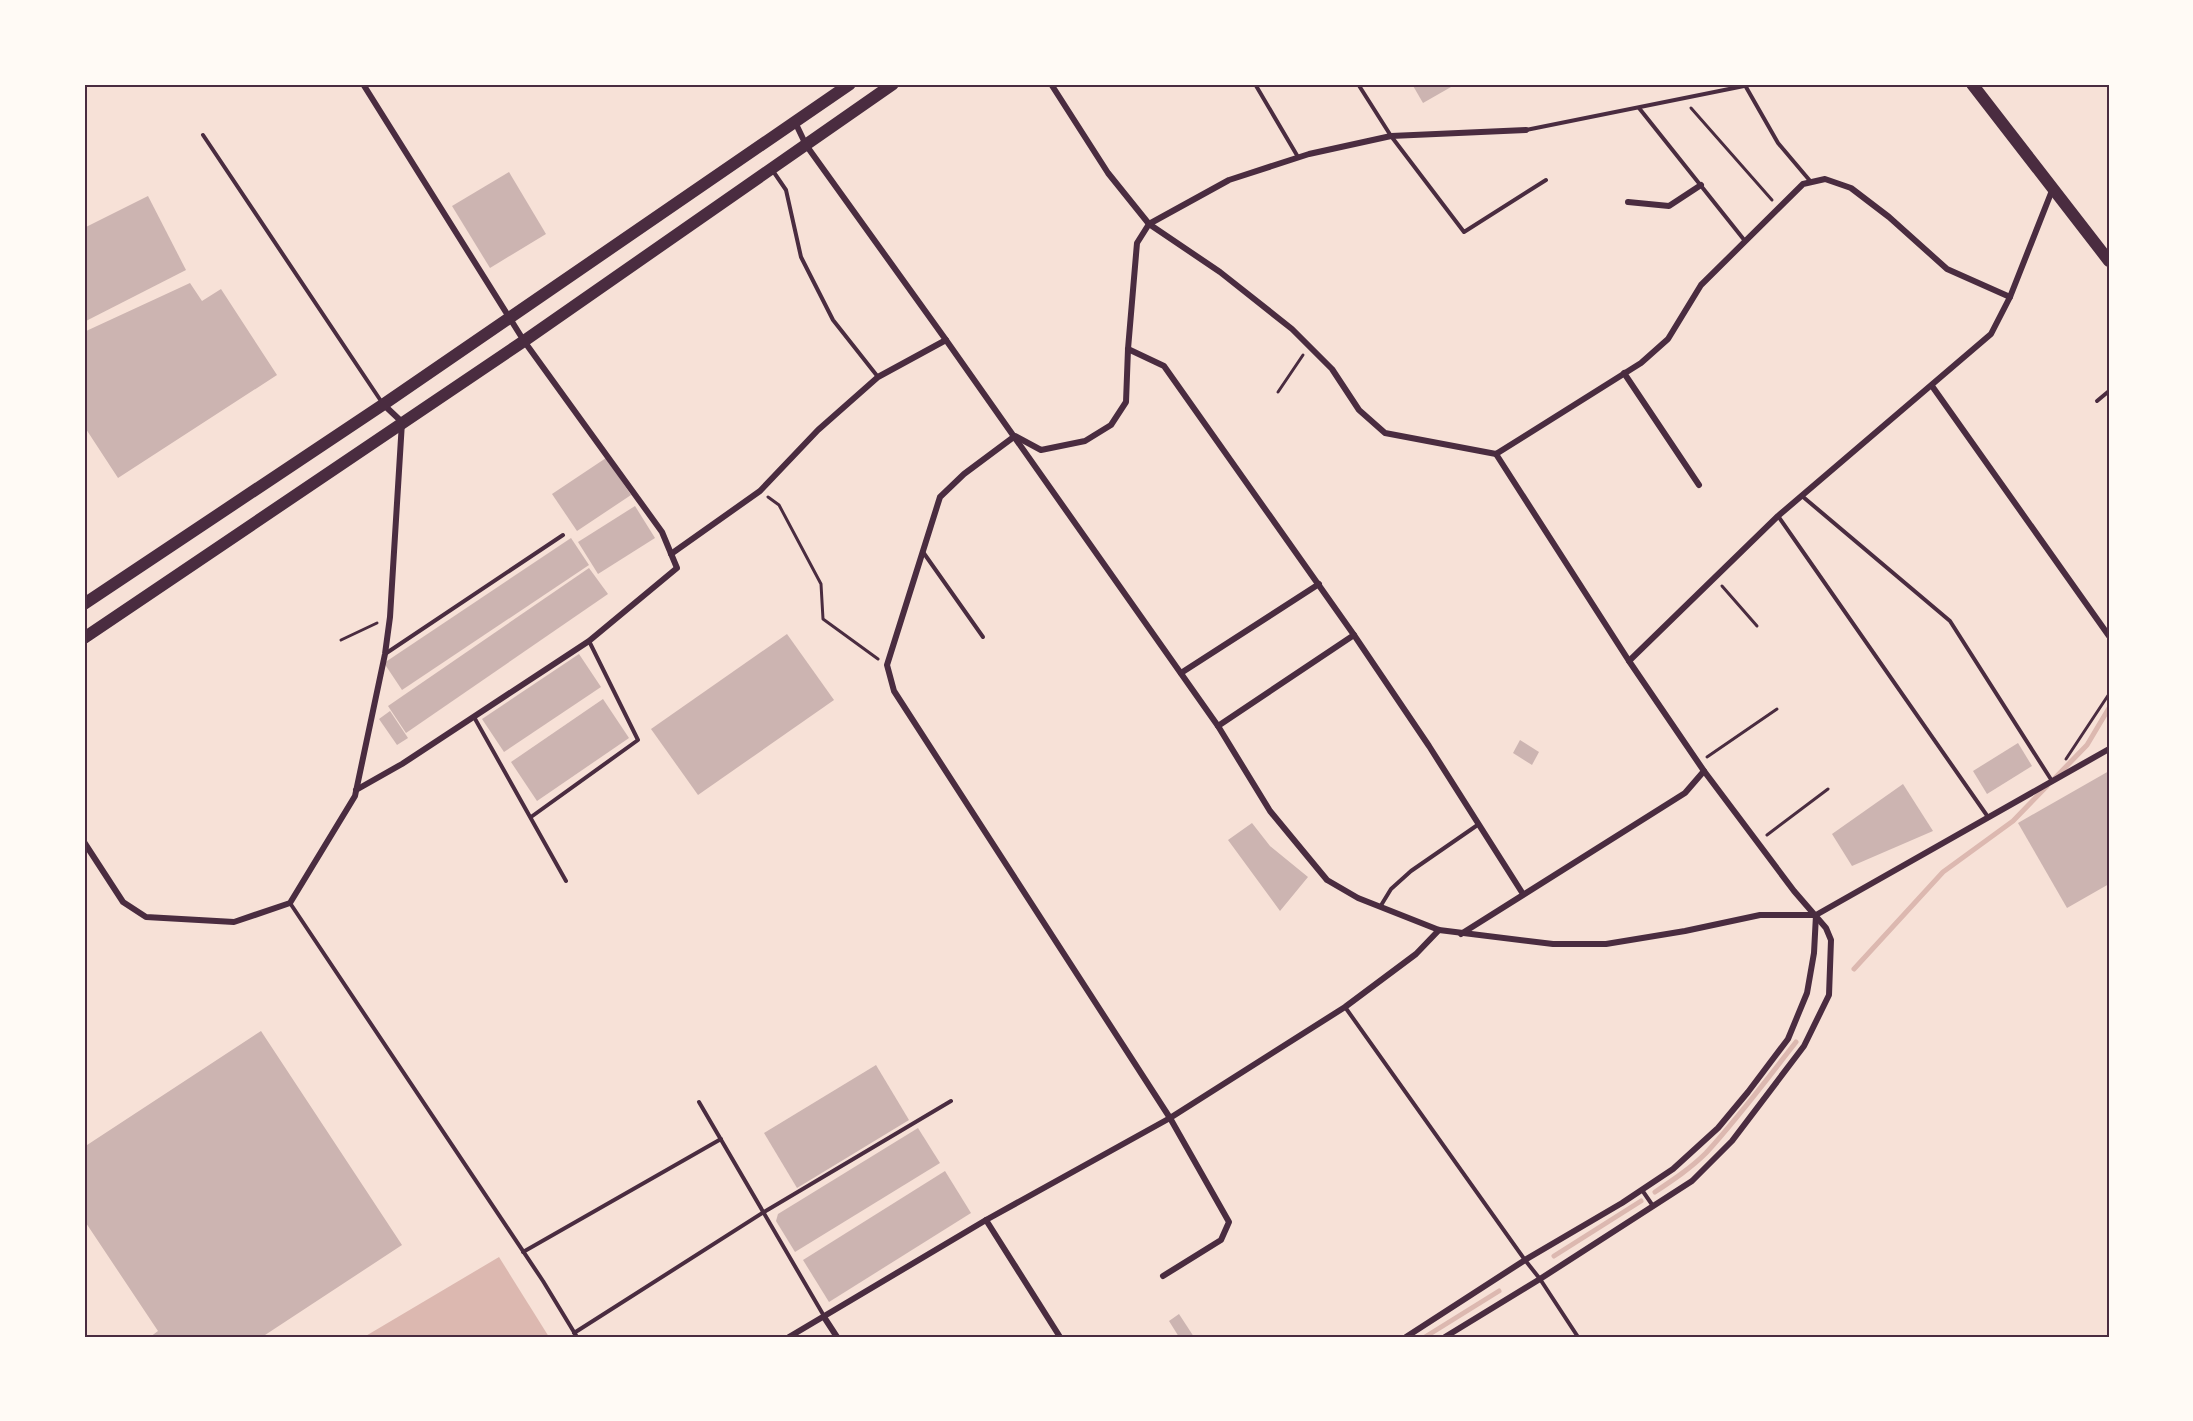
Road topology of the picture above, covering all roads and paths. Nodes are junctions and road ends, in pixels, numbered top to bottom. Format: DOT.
graph roads {
  1 [pos="363,84"];
  2 [pos="849,84"];
  3 [pos="893,84"];
  4 [pos="1051,84"];
  5 [pos="1255,84"];
  6 [pos="1358,84"];
  7 [pos="1754,84"];
  8 [pos="1972,84"];
  9 [pos="1746,86"];
  10 [pos="1683,99"];
  11 [pos="1640,108"];
  12 [pos="795,122"];
  13 [pos="1526,130"];
  14 [pos="203,135"];
  15 [pos="1390,136"];
  16 [pos="806,145"];
  17 [pos="1298,158"];
  18 [pos="771,168"];
  19 [pos="1546,180"];
  20 [pos="1811,182"];
  21 [pos="1701,185"];
  22 [pos="2054,187"];
  23 [pos="1628,202"];
  24 [pos="1779,208"];
  25 [pos="1149,224"];
  26 [pos="1745,241"];
  27 [pos="2109,261"];
  28 [pos="2010,297"];
  29 [pos="509,318"];
  30 [pos="946,340"];
  31 [pos="524,341"];
  32 [pos="1310,346"];
  33 [pos="1128,349"];
  34 [pos="1624,373"];
  35 [pos="878,377"];
  36 [pos="1932,386"];
  37 [pos="2109,391"];
  38 [pos="1278,392"];
  39 [pos="2097,401"];
  40 [pos="384,404"];
  41 [pos="402,422"];
  42 [pos="1015,436"];
  43 [pos="1496,454"];
  44 [pos="1699,486"];
  45 [pos="760,491"];
  46 [pos="1802,496"];
  47 [pos="1778,516"];
  48 [pos="563,535"];
  49 [pos="923,552"];
  50 [pos="671,554"];
  51 [pos="1715,577"];
  52 [pos="1319,584"];
  53 [pos="84,604"];
  54 [pos="390,617"];
  55 [pos="1757,626"];
  56 [pos="1354,635"];
  57 [pos="2109,636"];
  58 [pos="983,637"];
  59 [pos="84,638"];
  60 [pos="341,640"];
  61 [pos="589,641"];
  62 [pos="385,654"];
  63 [pos="1629,661"];
  64 [pos="887,665"];
  65 [pos="1181,673"];
  66 [pos="2109,694"];
  67 [pos="1777,709"];
  68 [pos="474,717"];
  69 [pos="1218,726"];
  70 [pos="2109,749"];
  71 [pos="1699,763"];
  72 [pos="1704,771"];
  73 [pos="2052,781"];
  74 [pos="1828,789"];
  75 [pos="356,790"];
  76 [pos="1988,817"];
  77 [pos="531,818"];
  78 [pos="1479,825"];
  79 [pos="84,842"];
  80 [pos="1757,842"];
  81 [pos="566,881"];
  82 [pos="1522,894"];
  83 [pos="290,903"];
  84 [pos="1380,907"];
  85 [pos="1816,915"];
  86 [pos="1439,930"];
  87 [pos="1460,934"];
  88 [pos="1345,1007"];
  89 [pos="951,1101"];
  90 [pos="699,1102"];
  91 [pos="1170,1118"];
  92 [pos="721,1139"];
  93 [pos="1642,1190"];
  94 [pos="1653,1206"];
  95 [pos="764,1212"];
  96 [pos="986,1220"];
  97 [pos="523,1252"];
  98 [pos="1525,1260"];
  99 [pos="1163,1276"];
  100 [pos="1540,1279"];
  101 [pos="824,1317"];
  102 [pos="575,1335"];
  103 [pos="789,1337"];
  104 [pos="837,1337"];
  105 [pos="1060,1337"];
  106 [pos="1406,1337"];
  107 [pos="1445,1337"];
  108 [pos="1578,1337"];
  1 -- 29 [label="street"];
  2 -- 12 [label="main road"];
  3 -- 16 [label="main road"];
  4 -- 25 [label="street"];
  5 -- 17 [label="lane"];
  6 -- 15 [label="lane"];
  7 -- 9 [label="lane"];
  8 -- 22 [label="main road"];
  9 -- 10 [label="lane"];
  9 -- 20 [label="lane"];
  10 -- 11 [label="lane"];
  10 -- 24 [label="path"];
  11 -- 13 [label="lane"];
  11 -- 21 [label="lane"];
  12 -- 16 [label="street"];
  12 -- 29 [label="main road"];
  13 -- 15 [label="street"];
  14 -- 40 [label="lane"];
  15 -- 17 [label="street"];
  15 -- 19 [label="lane"];
  16 -- 18 [label="main road"];
  16 -- 30 [label="street"];
  17 -- 25 [label="street"];
  18 -- 31 [label="main road"];
  18 -- 35 [label="lane"];
  20 -- 24 [label="street"];
  20 -- 28 [label="street"];
  21 -- 23 [label="street"];
  21 -- 26 [label="lane"];
  22 -- 27 [label="main road"];
  22 -- 28 [label="street"];
  24 -- 26 [label="street"];
  25 -- 32 [label="street"];
  25 -- 33 [label="street"];
  26 -- 34 [label="street"];
  28 -- 36 [label="street"];
  29 -- 31 [label="street"];
  29 -- 40 [label="main road"];
  30 -- 35 [label="street"];
  30 -- 42 [label="street"];
  31 -- 41 [label="main road"];
  31 -- 50 [label="street"];
  32 -- 38 [label="path"];
  32 -- 43 [label="street"];
  33 -- 42 [label="street"];
  33 -- 52 [label="street"];
  34 -- 43 [label="street"];
  34 -- 44 [label="street"];
  35 -- 45 [label="street"];
  36 -- 46 [label="street"];
  36 -- 57 [label="street"];
  37 -- 39 [label="lane"];
  40 -- 41 [label="street"];
  40 -- 53 [label="main road"];
  41 -- 54 [label="street"];
  41 -- 59 [label="main road"];
  42 -- 49 [label="street"];
  42 -- 65 [label="street"];
  43 -- 63 [label="street"];
  45 -- 50 [label="street"];
  45 -- 64 [label="path"];
  46 -- 47 [label="street"];
  46 -- 73 [label="lane"];
  47 -- 51 [label="street"];
  47 -- 76 [label="lane"];
  48 -- 62 [label="lane"];
  49 -- 58 [label="lane"];
  49 -- 64 [label="street"];
  50 -- 61 [label="street"];
  51 -- 55 [label="path"];
  51 -- 63 [label="street"];
  52 -- 56 [label="street"];
  52 -- 65 [label="street"];
  54 -- 60 [label="path"];
  54 -- 62 [label="street"];
  56 -- 69 [label="street"];
  56 -- 78 [label="street"];
  61 -- 68 [label="street"];
  61 -- 77 [label="lane"];
  62 -- 75 [label="street"];
  63 -- 71 [label="street"];
  64 -- 91 [label="street"];
  65 -- 69 [label="street"];
  66 -- 73 [label="path"];
  67 -- 71 [label="path"];
  68 -- 75 [label="street"];
  68 -- 77 [label="lane"];
  69 -- 84 [label="street"];
  70 -- 73 [label="street"];
  71 -- 72 [label="street"];
  72 -- 80 [label="street"];
  72 -- 82 [label="street"];
  73 -- 76 [label="street"];
  74 -- 80 [label="path"];
  75 -- 83 [label="street"];
  76 -- 85 [label="street"];
  77 -- 81 [label="lane"];
  78 -- 82 [label="street"];
  78 -- 84 [label="lane"];
  79 -- 83 [label="street"];
  80 -- 85 [label="street"];
  82 -- 87 [label="street"];
  83 -- 97 [label="lane"];
  84 -- 86 [label="street"];
  85 -- 87 [label="street"];
  85 -- 93 [label="street"];
  85 -- 94 [label="street"];
  86 -- 87 [label="street"];
  86 -- 88 [label="street"];
  88 -- 91 [label="street"];
  88 -- 98 [label="lane"];
  89 -- 95 [label="lane"];
  90 -- 92 [label="lane"];
  91 -- 96 [label="street"];
  91 -- 99 [label="street"];
  92 -- 95 [label="lane"];
  92 -- 97 [label="lane"];
  93 -- 94 [label="lane"];
  93 -- 98 [label="street"];
  94 -- 100 [label="street"];
  95 -- 101 [label="lane"];
  95 -- 102 [label="lane"];
  96 -- 101 [label="street"];
  96 -- 105 [label="street"];
  97 -- 102 [label="lane"];
  98 -- 100 [label="lane"];
  98 -- 106 [label="street"];
  100 -- 107 [label="street"];
  100 -- 108 [label="lane"];
  101 -- 103 [label="street"];
  101 -- 104 [label="street"];
}
